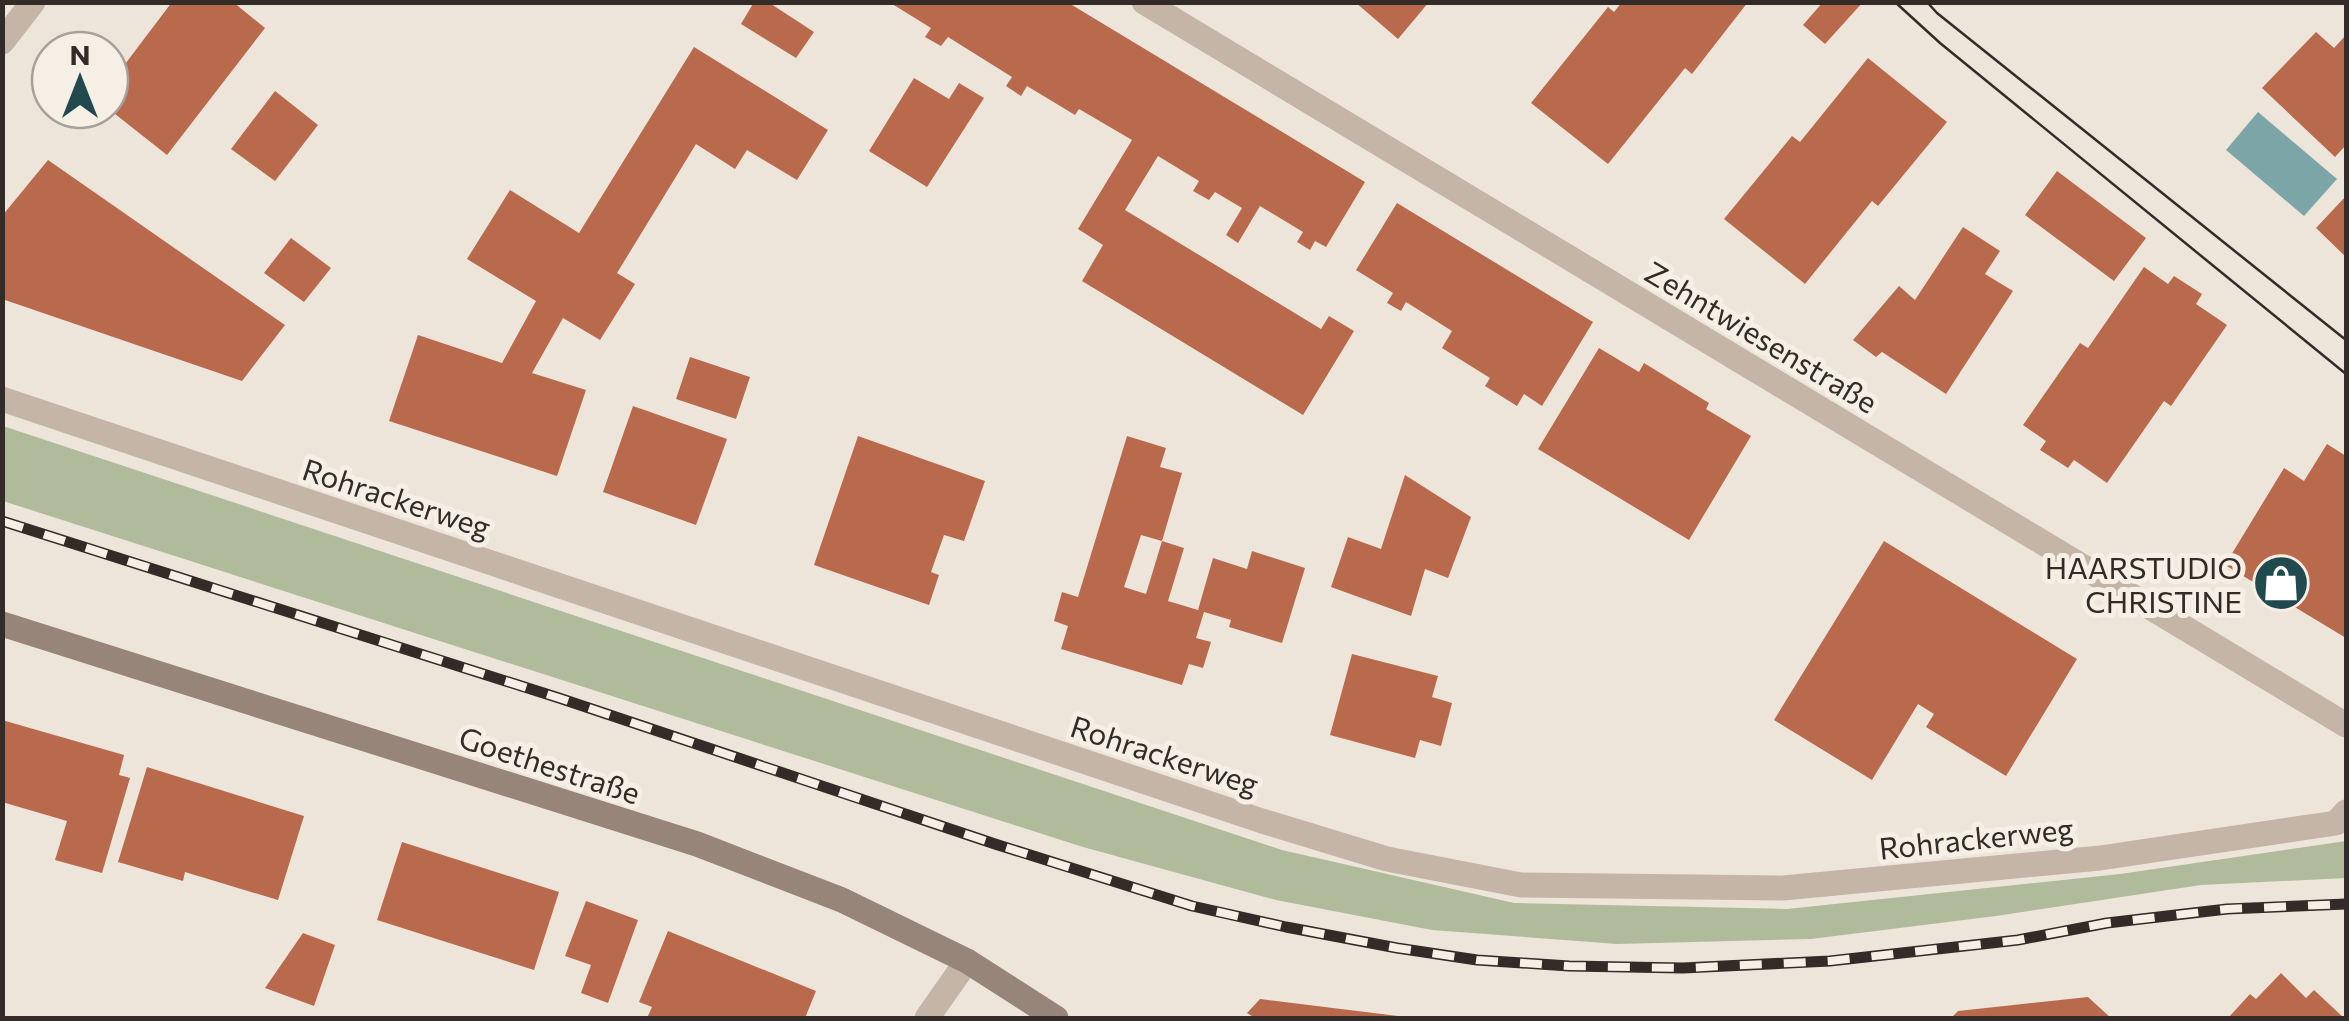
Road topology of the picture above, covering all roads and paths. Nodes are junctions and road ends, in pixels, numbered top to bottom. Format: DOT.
graph roads {
  1 [pos="34,2"];
  2 [pos="1144,2"];
  3 [pos="2,42"];
  4 [pos="2,399"];
  5 [pos="2,624"];
  6 [pos="2346,725"];
  7 [pos="2346,812"];
  8 [pos="967,961"];
  9 [pos="927,1018"];
  10 [pos="1056,1018"];
  1 -- 3 [label="street"];
  2 -- 6 [label="street, Zehntwiesenstraße"];
  4 -- 7 [label="street, Rohrackerweg"];
  5 -- 8 [label="street, Goethestraße"];
  8 -- 9 [label="street"];
  8 -- 10 [label="street, Goethestraße"];
}
